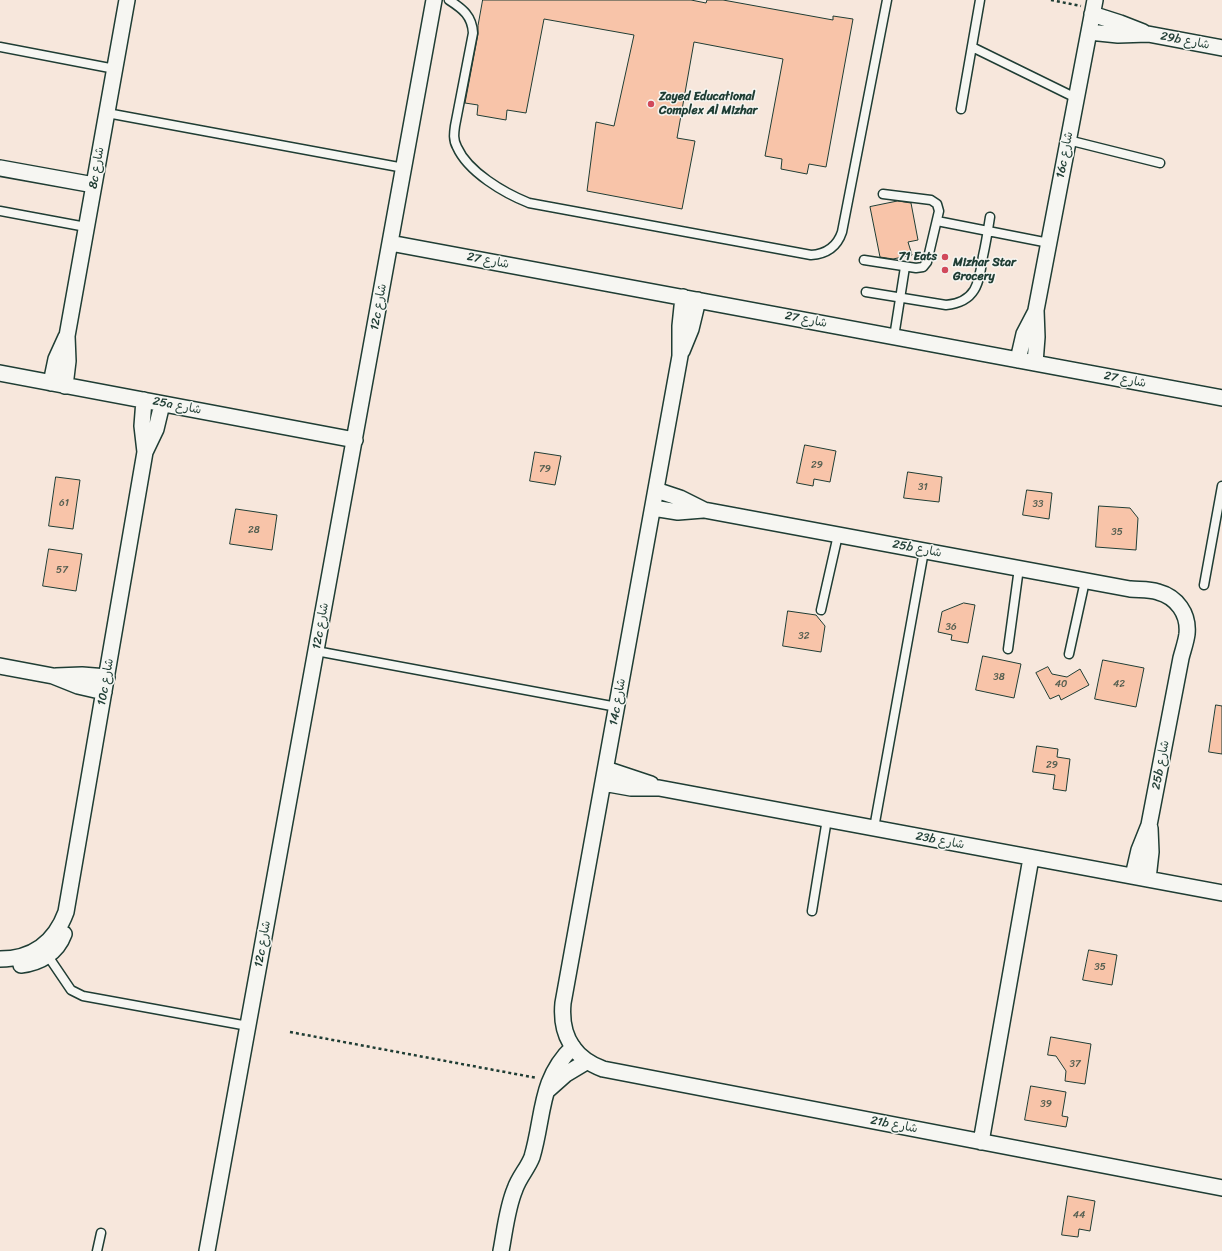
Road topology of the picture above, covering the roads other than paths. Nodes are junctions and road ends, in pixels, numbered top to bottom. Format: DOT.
graph roads {
  1 [pos="128,0"];
  2 [pos="434,0"];
  3 [pos="450,0"];
  4 [pos="887,0"];
  5 [pos="980,0"];
  6 [pos="1093,8"];
  7 [pos="1089,32"];
  8 [pos="1148,34"];
  9 [pos="0,47"];
  10 [pos="972,47"];
  11 [pos="1222,48"];
  12 [pos="115,69"];
  13 [pos="1076,98"];
  14 [pos="960,109"];
  15 [pos="107,113"];
  16 [pos="1068,140"];
  17 [pos="1160,163"];
  18 [pos="0,168"];
  19 [pos="404,168"];
  20 [pos="94,184"];
  21 [pos="883,194"];
  22 [pos="0,211"];
  23 [pos="990,217"];
  24 [pos="937,221"];
  25 [pos="86,227"];
  26 [pos="988,231"];
  27 [pos="390,243"];
  28 [pos="1049,243"];
  29 [pos="864,260"];
  30 [pos="905,267"];
  31 [pos="866,292"];
  32 [pos="683,297"];
  33 [pos="900,297"];
  34 [pos="698,300"];
  35 [pos="1036,310"];
  36 [pos="67,336"];
  37 [pos="894,337"];
  38 [pos="680,356"];
  39 [pos="1018,360"];
  40 [pos="1035,363"];
  41 [pos="0,374"];
  42 [pos="51,383"];
  43 [pos="65,386"];
  44 [pos="1222,398"];
  45 [pos="144,400"];
  46 [pos="162,404"];
  47 [pos="355,440"];
  48 [pos="145,452"];
  49 [pos="1222,486"];
  50 [pos="656,490"];
  51 [pos="653,508"];
  52 [pos="704,510"];
  53 [pos="838,535"];
  54 [pos="924,551"];
  55 [pos="1019,568"];
  56 [pos="1085,581"];
  57 [pos="1204,585"];
  58 [pos="821,610"];
  59 [pos="1008,649"];
  60 [pos="316,651"];
  61 [pos="1069,654"];
  62 [pos="0,666"];
  63 [pos="53,676"];
  64 [pos="106,677"];
  65 [pos="104,692"];
  66 [pos="617,707"];
  67 [pos="604,776"];
  68 [pos="827,819"];
  69 [pos="874,828"];
  70 [pos="1031,858"];
  71 [pos="1140,878"];
  72 [pos="1222,893"];
  73 [pos="812,911"];
  74 [pos="45,951"];
  75 [pos="0,960"];
  76 [pos="248,1026"];
  77 [pos="573,1047"];
  78 [pos="586,1062"];
  79 [pos="549,1085"];
  80 [pos="981,1142"];
  81 [pos="1222,1188"];
  82 [pos="101,1233"];
  83 [pos="97,1251"];
  84 [pos="207,1251"];
  85 [pos="501,1251"];
  1 -- 12 [label="street, 8c شارع"];
  2 -- 19 [label="street, 12c شارع"];
  3 -- 4 [label="lane"];
  5 -- 10 [label="lane"];
  6 -- 7 [label="street, 16c شارع"];
  6 -- 8 [label="street, 29b شارع"];
  7 -- 8 [label="street, 29b شارع"];
  7 -- 13 [label="street, 16c شارع"];
  8 -- 11 [label="street, 29b شارع"];
  9 -- 12 [label="lane"];
  10 -- 13 [label="lane"];
  10 -- 14 [label="lane"];
  12 -- 15 [label="street, 8c شارع"];
  13 -- 16 [label="street, 16c شارع"];
  15 -- 19 [label="lane"];
  15 -- 20 [label="street, 8c شارع"];
  16 -- 17 [label="lane"];
  16 -- 28 [label="street, 16c شارع"];
  18 -- 20 [label="street"];
  19 -- 27 [label="street, 12c شارع"];
  20 -- 25 [label="street, 8c شارع"];
  21 -- 24 [label="lane"];
  22 -- 25 [label="lane"];
  23 -- 26 [label="lane"];
  24 -- 26 [label="lane"];
  24 -- 30 [label="lane"];
  25 -- 36 [label="street, 8c شارع"];
  26 -- 28 [label="lane"];
  26 -- 33 [label="lane"];
  27 -- 32 [label="street, شارع 27"];
  27 -- 47 [label="street, 12c شارع"];
  28 -- 35 [label="street, 16c شارع"];
  29 -- 30 [label="lane"];
  30 -- 33 [label="lane"];
  31 -- 33 [label="lane"];
  32 -- 34 [label="street, شارع 27"];
  32 -- 38 [label="street, 14c شارع"];
  33 -- 37 [label="lane"];
  34 -- 37 [label="street, شارع 27"];
  34 -- 38 [label="street, 14c شارع"];
  35 -- 39 [label="street, 16c شارع"];
  35 -- 40 [label="street, 16c شارع"];
  36 -- 42 [label="street, 8c شارع"];
  36 -- 43 [label="street, 8c شارع"];
  37 -- 39 [label="street, شارع 27"];
  38 -- 50 [label="street, 14c شارع"];
  39 -- 40 [label="street, شارع 27"];
  40 -- 44 [label="street, شارع 27"];
  41 -- 42 [label="street, 25a شارع"];
  42 -- 43 [label="street, 25a شارع"];
  43 -- 45 [label="street, 25a شارع"];
  45 -- 46 [label="street, 25a شارع"];
  45 -- 48 [label="street, 10c شارع"];
  46 -- 47 [label="street, 25a شارع"];
  46 -- 48 [label="street, 10c شارع"];
  47 -- 60 [label="street, 12c شارع"];
  48 -- 64 [label="street, 10c شارع"];
  49 -- 57 [label="lane"];
  50 -- 51 [label="street, 14c شارع"];
  50 -- 52 [label="street, 25b شارع"];
  51 -- 52 [label="street, 25b شارع"];
  51 -- 66 [label="street, 14c شارع"];
  52 -- 53 [label="street, 25b شارع"];
  53 -- 54 [label="street, 25b شارع"];
  53 -- 58 [label="lane"];
  54 -- 55 [label="street, 25b شارع"];
  54 -- 69 [label="lane"];
  55 -- 56 [label="street, 25b شارع"];
  55 -- 59 [label="lane"];
  56 -- 61 [label="lane"];
  56 -- 71 [label="street, 25b شارع"];
  60 -- 66 [label="lane"];
  60 -- 76 [label="street, 12c شارع"];
  62 -- 63 [label="street"];
  63 -- 64 [label="street"];
  63 -- 65 [label="street"];
  64 -- 65 [label="street, 10c شارع"];
  65 -- 74 [label="street, 10c شارع"];
  66 -- 67 [label="street, 14c شارع"];
  67 -- 68 [label="street, 23b شارع"];
  67 -- 77 [label="street, 14c شارع"];
  68 -- 69 [label="street, 23b شارع"];
  68 -- 73 [label="lane"];
  69 -- 70 [label="street, 23b شارع"];
  70 -- 71 [label="street, 23b شارع"];
  70 -- 80 [label="street"];
  71 -- 72 [label="street, 23b شارع"];
  74 -- 75 [label="street"];
  74 -- 76 [label="lane"];
  76 -- 84 [label="street, 12c شارع"];
  77 -- 78 [label="street, 21b شارع"];
  77 -- 79 [label="street"];
  78 -- 79 [label="street"];
  78 -- 80 [label="street, 21b شارع"];
  79 -- 85 [label="street"];
  80 -- 81 [label="street, 21b شارع"];
  82 -- 83 [label="lane"];
}
